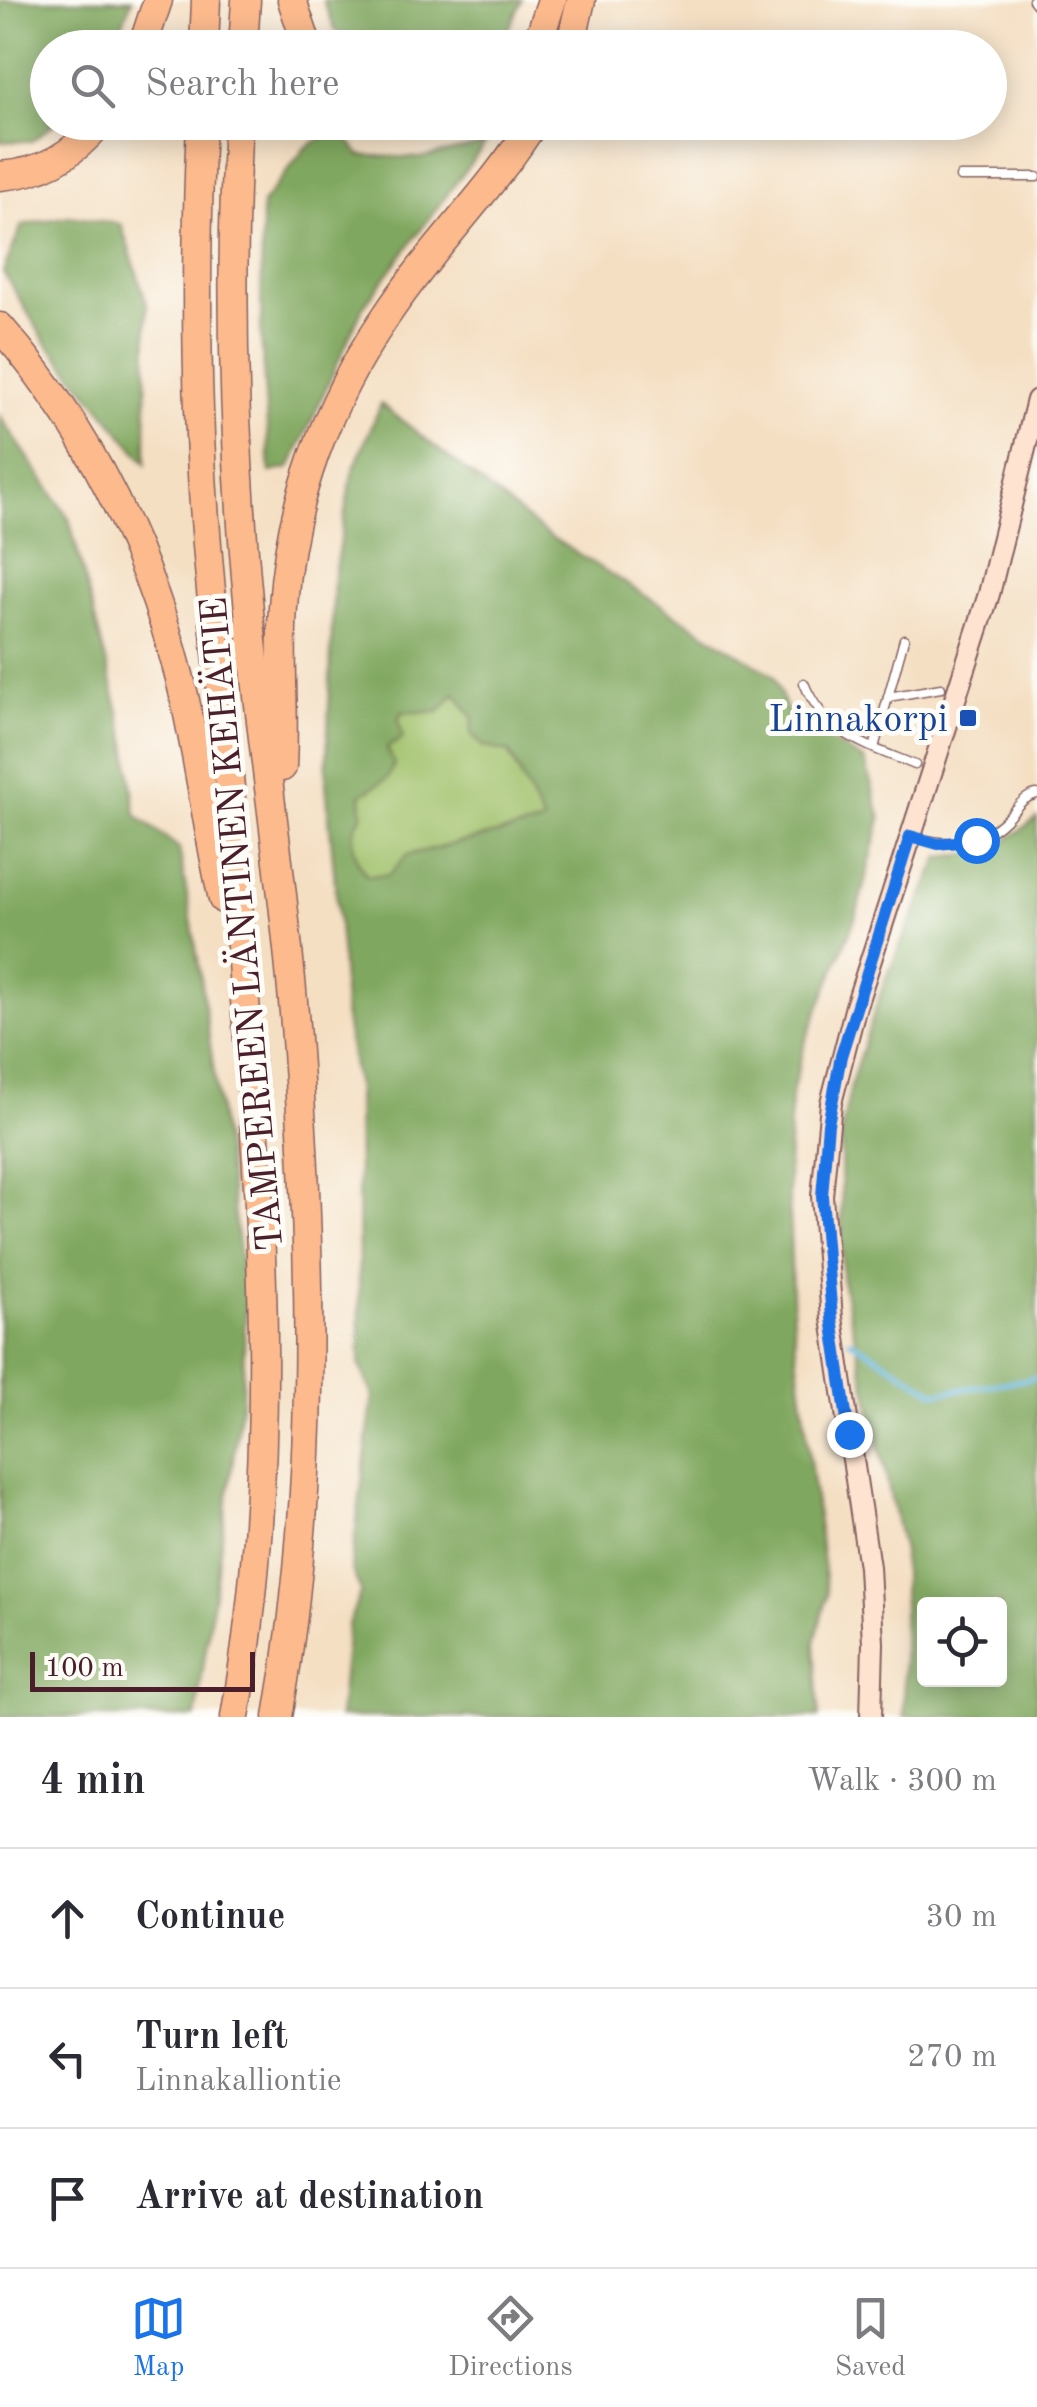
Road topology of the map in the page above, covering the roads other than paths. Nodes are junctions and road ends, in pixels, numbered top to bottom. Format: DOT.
graph roads {
  1 [pos="158,0"];
  2 [pos="206,0"];
  3 [pos="246,0"];
  4 [pos="292,0"];
  5 [pos="552,0"];
  6 [pos="581,0"];
  7 [pos="148,30"];
  8 [pos="205,30"];
  9 [pos="244,30"];
  10 [pos="302,30"];
  11 [pos="542,30"];
  12 [pos="574,30"];
  13 [pos="84,140"];
  14 [pos="201,140"];
  15 [pos="237,140"];
  16 [pos="520,140"];
  17 [pos="0,176"];
  18 [pos="960,177"];
  19 [pos="1037,177"];
  20 [pos="0,327"];
  21 [pos="1037,400"];
  22 [pos="904,638"];
  23 [pos="804,683"];
  24 [pos="941,688"];
  25 [pos="888,698"];
  26 [pos="874,748"];
  27 [pos="914,764"];
  28 [pos="1037,794"];
  29 [pos="910,836"];
  30 [pos="278,848"];
  31 [pos="244,987"];
  32 [pos="235,1717"];
  33 [pos="278,1717"];
  34 [pos="871,1717"];
  1 -- 7 [label="highway"];
  2 -- 8 [label="highway"];
  3 -- 9 [label="highway"];
  4 -- 10 [label="highway"];
  5 -- 11 [label="highway"];
  6 -- 12 [label="highway"];
  13 -- 17 [label="highway"];
  14 -- 31 [label="highway, TAMPEREEN LÄNTINEN KEHÄTIE"];
  15 -- 30 [label="highway, TAMPEREEN LÄNTINEN KEHÄTIE"];
  16 -- 30 [label="highway"];
  18 -- 19 [label="lane"];
  20 -- 31 [label="highway"];
  21 -- 29 [label="main road"];
  22 -- 25 [label="lane"];
  23 -- 26 [label="lane"];
  24 -- 25 [label="lane"];
  25 -- 26 [label="lane"];
  26 -- 27 [label="lane"];
  28 -- 29 [label="lane"];
  29 -- 34 [label="main road"];
  30 -- 33 [label="highway, TAMPEREEN LÄNTINEN KEHÄTIE"];
  31 -- 32 [label="highway, TAMPEREEN LÄNTINEN KEHÄTIE"];
}
